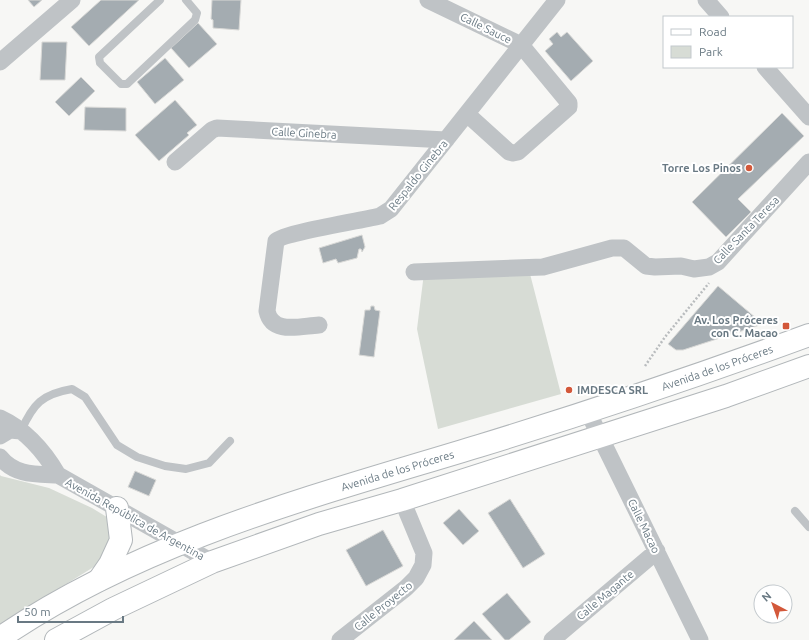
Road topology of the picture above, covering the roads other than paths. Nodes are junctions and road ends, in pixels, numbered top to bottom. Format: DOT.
graph roads {
  1 [pos="72,0"];
  2 [pos="160,0"];
  3 [pos="186,0"];
  4 [pos="428,0"];
  5 [pos="557,0"];
  6 [pos="706,0"];
  7 [pos="720,16"];
  8 [pos="521,45"];
  9 [pos="0,62"];
  10 [pos="766,68"];
  11 [pos="467,114"];
  12 [pos="809,117"];
  13 [pos="446,140"];
  14 [pos="175,162"];
  15 [pos="809,162"];
  16 [pos="414,272"];
  17 [pos="319,325"];
  18 [pos="809,335"];
  19 [pos="809,366"];
  20 [pos="588,412"];
  21 [pos="0,418"];
  22 [pos="21,431"];
  23 [pos="0,436"];
  24 [pos="600,437"];
  25 [pos="230,441"];
  26 [pos="0,457"];
  27 [pos="58,475"];
  28 [pos="402,500"];
  29 [pos="117,508"];
  30 [pos="795,511"];
  31 [pos="809,527"];
  32 [pos="181,544"];
  33 [pos="657,551"];
  34 [pos="212,562"];
  35 [pos="98,580"];
  36 [pos="0,638"];
  37 [pos="56,640"];
  38 [pos="340,640"];
  39 [pos="552,640"];
  40 [pos="700,640"];
  1 -- 9 [label="street"];
  2 -- 3 [label="lane"];
  4 -- 8 [label="street, Calle Sauce"];
  5 -- 8 [label="street, Respaldo Ginebra"];
  6 -- 7 [label="street"];
  8 -- 11 [label="street, Respaldo Ginebra"];
  8 -- 11 [label="street"];
  10 -- 12 [label="street"];
  11 -- 13 [label="street, Respaldo Ginebra"];
  13 -- 14 [label="street, Calle Ginebra"];
  13 -- 17 [label="street, Respaldo Ginebra"];
  15 -- 16 [label="street, Calle Santa Teresa"];
  18 -- 20 [label="main road, Avenida de los Próceres"];
  19 -- 24 [label="main road"];
  20 -- 24 [label="street, Calle Macao"];
  20 -- 32 [label="main road, Avenida de los Próceres"];
  21 -- 22 [label="street, Avenida República de Argentina"];
  22 -- 23 [label="street"];
  22 -- 25 [label="lane"];
  22 -- 27 [label="street, Avenida República de Argentina"];
  24 -- 28 [label="main road"];
  24 -- 33 [label="street, Calle Macao"];
  26 -- 27 [label="street, Avenida República de Argentina"];
  27 -- 29 [label="street, Avenida República de Argentina"];
  28 -- 34 [label="main road"];
  28 -- 38 [label="street, Calle Proyecto"];
  29 -- 32 [label="street, Avenida República de Argentina"];
  29 -- 35 [label="main road"];
  30 -- 31 [label="lane"];
  32 -- 34 [label="street, Avenida República de Argentina"];
  32 -- 35 [label="main road, Avenida de los Próceres"];
  33 -- 39 [label="street, Calle Magante"];
  33 -- 40 [label="street, Calle Macao"];
  34 -- 37 [label="main road"];
  35 -- 36 [label="main road, Avenida de los Próceres"];
}
